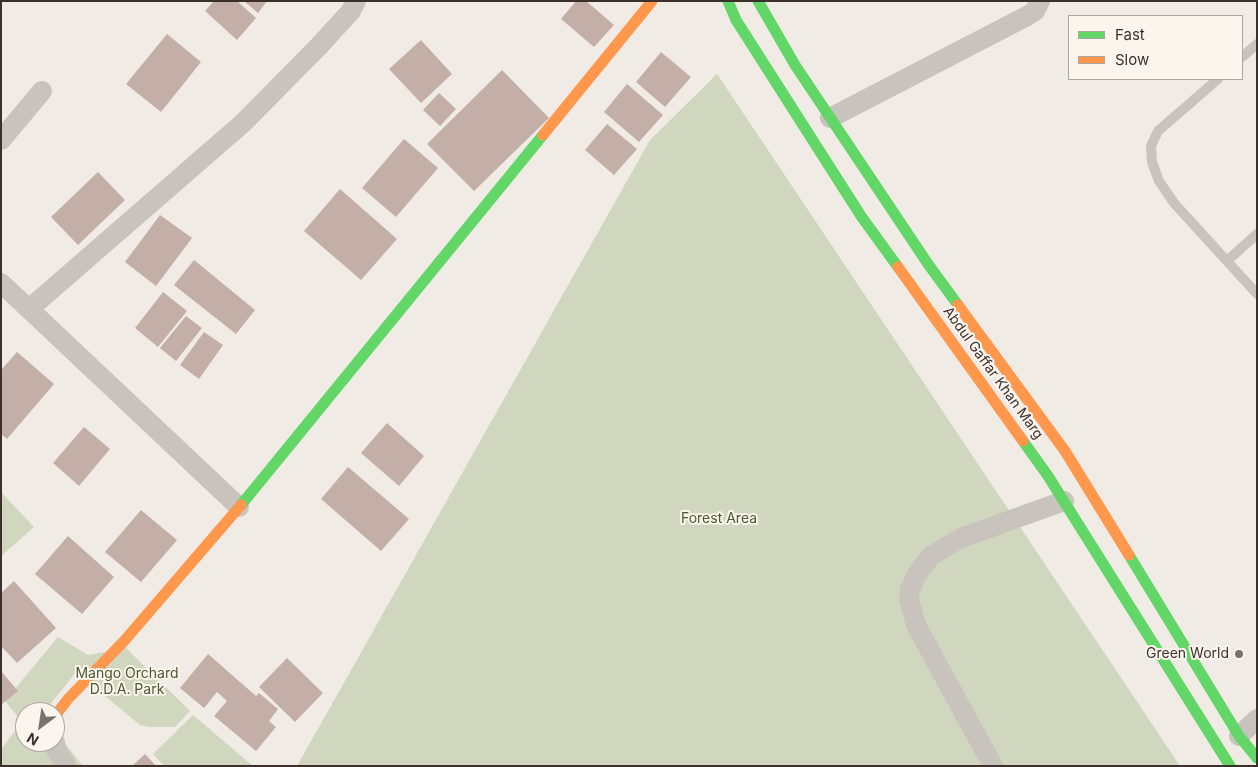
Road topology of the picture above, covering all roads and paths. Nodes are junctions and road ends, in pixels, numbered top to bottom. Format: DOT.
graph roads {
  1 [pos="356,1"];
  2 [pos="652,1"];
  3 [pos="728,1"];
  4 [pos="758,1"];
  5 [pos="1040,1"];
  6 [pos="1257,44"];
  7 [pos="1243,57"];
  8 [pos="1217,80"];
  9 [pos="42,91"];
  10 [pos="830,118"];
  11 [pos="1,140"];
  12 [pos="1257,234"];
  13 [pos="1227,261"];
  14 [pos="1,284"];
  15 [pos="1257,294"];
  16 [pos="29,309"];
  17 [pos="1064,501"];
  18 [pos="239,507"];
  19 [pos="65,703"];
  20 [pos="1257,719"];
  21 [pos="1239,736"];
  22 [pos="57,752"];
  23 [pos="1257,758"];
  24 [pos="66,766"];
  25 [pos="993,766"];
  26 [pos="1230,766"];
  1 -- 16 [label="street"];
  2 -- 18 [label="main road"];
  3 -- 17 [label="main road, Abdul Gaffar Khan Marg"];
  4 -- 10 [label="main road, Abdul Gaffar Khan Marg"];
  5 -- 10 [label="street"];
  6 -- 7 [label="lane"];
  8 -- 13 [label="lane"];
  9 -- 11 [label="street"];
  10 -- 21 [label="main road, Abdul Gaffar Khan Marg"];
  12 -- 13 [label="lane"];
  13 -- 15 [label="lane"];
  14 -- 16 [label="street"];
  16 -- 18 [label="street"];
  17 -- 25 [label="street"];
  17 -- 26 [label="main road, Abdul Gaffar Khan Marg"];
  18 -- 19 [label="main road"];
  20 -- 21 [label="street"];
  21 -- 23 [label="main road, Abdul Gaffar Khan Marg"];
  22 -- 24 [label="street"];
}
